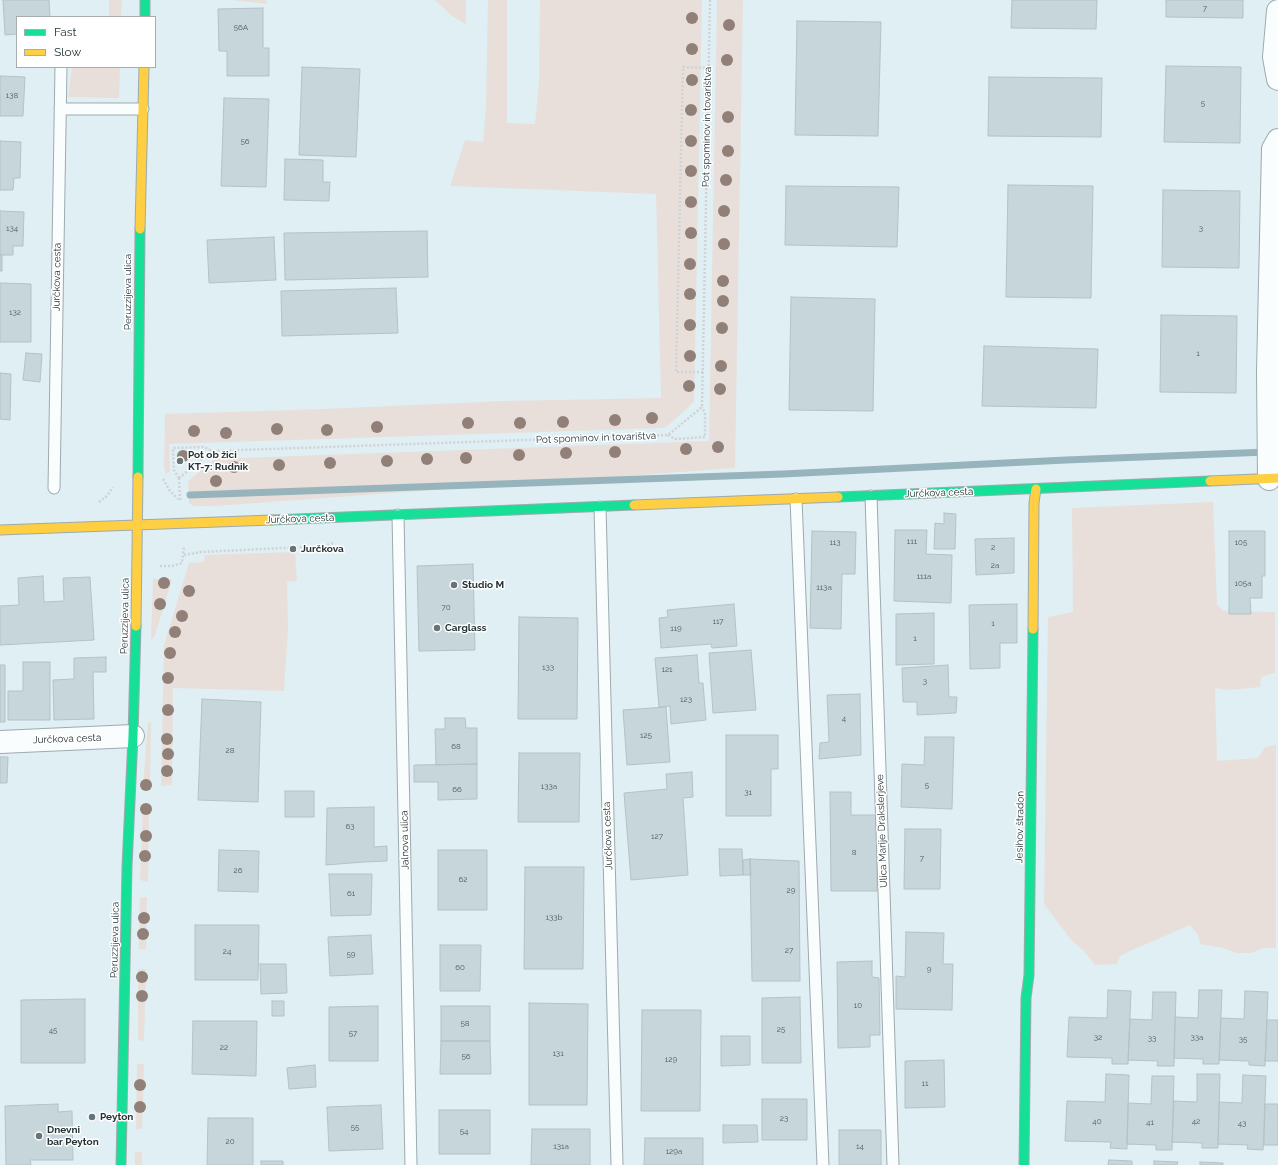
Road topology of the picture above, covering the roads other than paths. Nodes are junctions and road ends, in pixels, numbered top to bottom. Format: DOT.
graph roads {
  1 [pos="145,0"];
  2 [pos="1278,10"];
  3 [pos="145,16"];
  4 [pos="61,68"];
  5 [pos="144,68"];
  6 [pos="1278,79"];
  7 [pos="60,109"];
  8 [pos="143,109"];
  9 [pos="1278,140"];
  10 [pos="1272,473"];
  11 [pos="54,488"];
  12 [pos="1036,489"];
  13 [pos="871,496"];
  14 [pos="796,499"];
  15 [pos="600,507"];
  16 [pos="398,515"];
  17 [pos="138,525"];
  18 [pos="0,530"];
  19 [pos="133,736"];
  20 [pos="0,742"];
  21 [pos="121,1165"];
  22 [pos="412,1165"];
  23 [pos="617,1165"];
  24 [pos="823,1165"];
  25 [pos="893,1165"];
  26 [pos="1024,1165"];
  1 -- 3 [label="main road"];
  2 -- 6 [label="street"];
  4 -- 7 [label="lane, Jurčkova cesta"];
  5 -- 8 [label="main road, Peruzzijeva ulica"];
  7 -- 8 [label="lane"];
  7 -- 11 [label="lane, Jurčkova cesta"];
  8 -- 17 [label="main road, Peruzzijeva ulica"];
  9 -- 10 [label="street"];
  10 -- 12 [label="main road, Jurčkova cesta"];
  12 -- 13 [label="main road, Jurčkova cesta"];
  12 -- 26 [label="main road, Jesihov štradon"];
  13 -- 14 [label="main road, Jurčkova cesta"];
  13 -- 25 [label="lane, Ulica Marije Drakslerjeve"];
  14 -- 15 [label="main road, Jurčkova cesta"];
  14 -- 24 [label="lane"];
  15 -- 16 [label="main road, Jurčkova cesta"];
  15 -- 23 [label="lane, Jurčkova cesta"];
  16 -- 17 [label="main road, Jurčkova cesta"];
  16 -- 22 [label="lane, Jalnova ulica"];
  17 -- 18 [label="main road, Jurčkova cesta"];
  17 -- 19 [label="main road, Peruzzijeva ulica"];
  19 -- 20 [label="street, Jurčkova cesta"];
  19 -- 21 [label="main road, Peruzzijeva ulica"];
}
